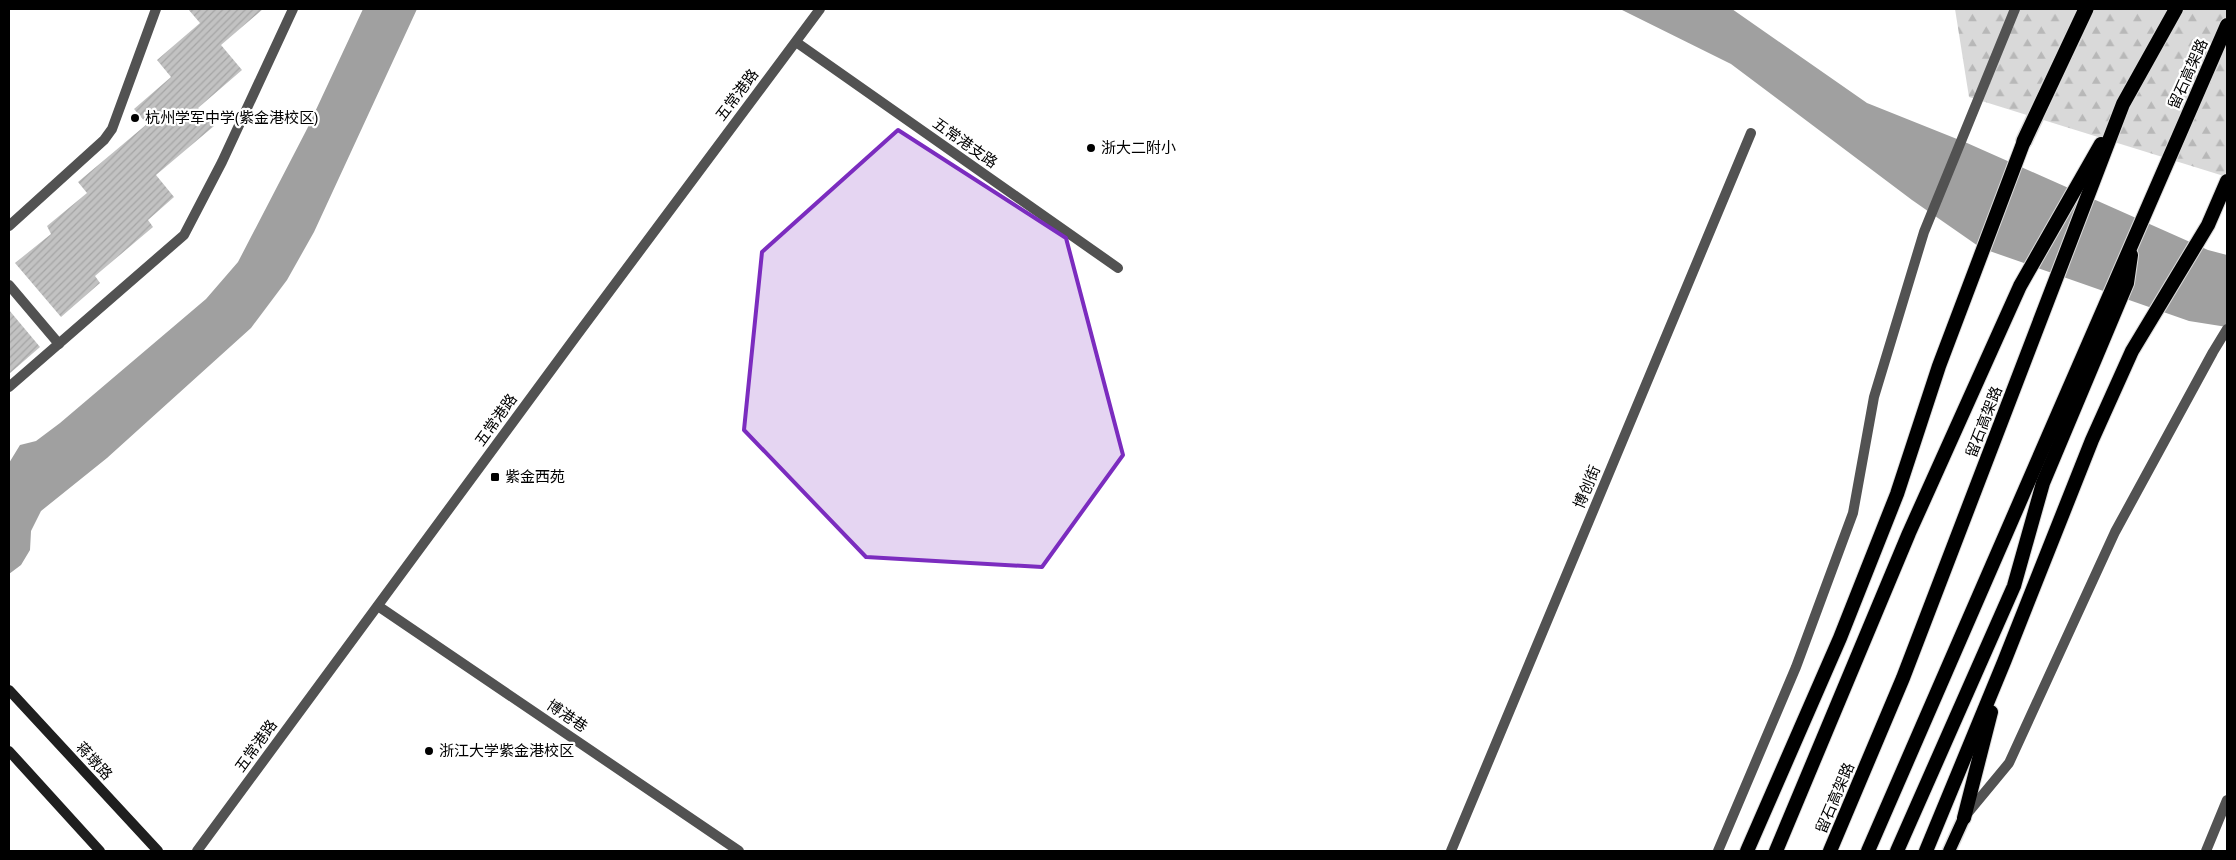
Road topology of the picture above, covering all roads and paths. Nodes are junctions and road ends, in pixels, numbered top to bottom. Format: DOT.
graph roads {
  1 [pos="156,9"];
  2 [pos="293,9"];
  3 [pos="820,9"];
  4 [pos="2015,9"];
  5 [pos="2086,9"];
  6 [pos="2176,9"];
  7 [pos="2227,25"];
  8 [pos="796,42"];
  9 [pos="2123,104"];
  10 [pos="1751,134"];
  11 [pos="2024,141"];
  12 [pos="2227,181"];
  13 [pos="9,226"];
  14 [pos="2134,236"];
  15 [pos="1118,268"];
  16 [pos="9,285"];
  17 [pos="2227,329"];
  18 [pos="59,344"];
  19 [pos="9,387"];
  20 [pos="378,606"];
  21 [pos="2004,662"];
  22 [pos="9,690"];
  23 [pos="9,751"];
  24 [pos="2227,800"];
  25 [pos="1964,818"];
  26 [pos="100,851"];
  27 [pos="158,851"];
  28 [pos="197,851"];
  29 [pos="739,851"];
  30 [pos="1451,851"];
  31 [pos="1718,851"];
  32 [pos="1747,851"];
  33 [pos="1776,851"];
  34 [pos="1830,851"];
  35 [pos="1868,851"];
  36 [pos="1897,851"];
  37 [pos="1926,851"];
  38 [pos="1949,851"];
  39 [pos="2206,851"];
  1 -- 13 [label="street"];
  2 -- 18 [label="street"];
  3 -- 8 [label="street, 五常港路"];
  4 -- 31 [label="street"];
  5 -- 11 [label="highway"];
  6 -- 9 [label="highway, 留石高架路"];
  7 -- 14 [label="highway, 留石高架路"];
  8 -- 15 [label="street, 五常港支路"];
  8 -- 20 [label="street, 五常港路"];
  9 -- 33 [label="highway"];
  9 -- 34 [label="highway, 留石高架路"];
  10 -- 30 [label="street, 博创街"];
  11 -- 32 [label="highway"];
  12 -- 21 [label="highway"];
  14 -- 35 [label="highway, 留石高架路"];
  14 -- 36 [label="highway"];
  16 -- 18 [label="street"];
  17 -- 25 [label="street"];
  18 -- 19 [label="street"];
  20 -- 28 [label="street, 五常港路"];
  20 -- 29 [label="street, 博港巷"];
  21 -- 25 [label="highway"];
  21 -- 37 [label="highway"];
  22 -- 27 [label="main road, 蒋墩路"];
  23 -- 26 [label="main road"];
  24 -- 39 [label="street"];
  25 -- 38 [label="main road"];
}
